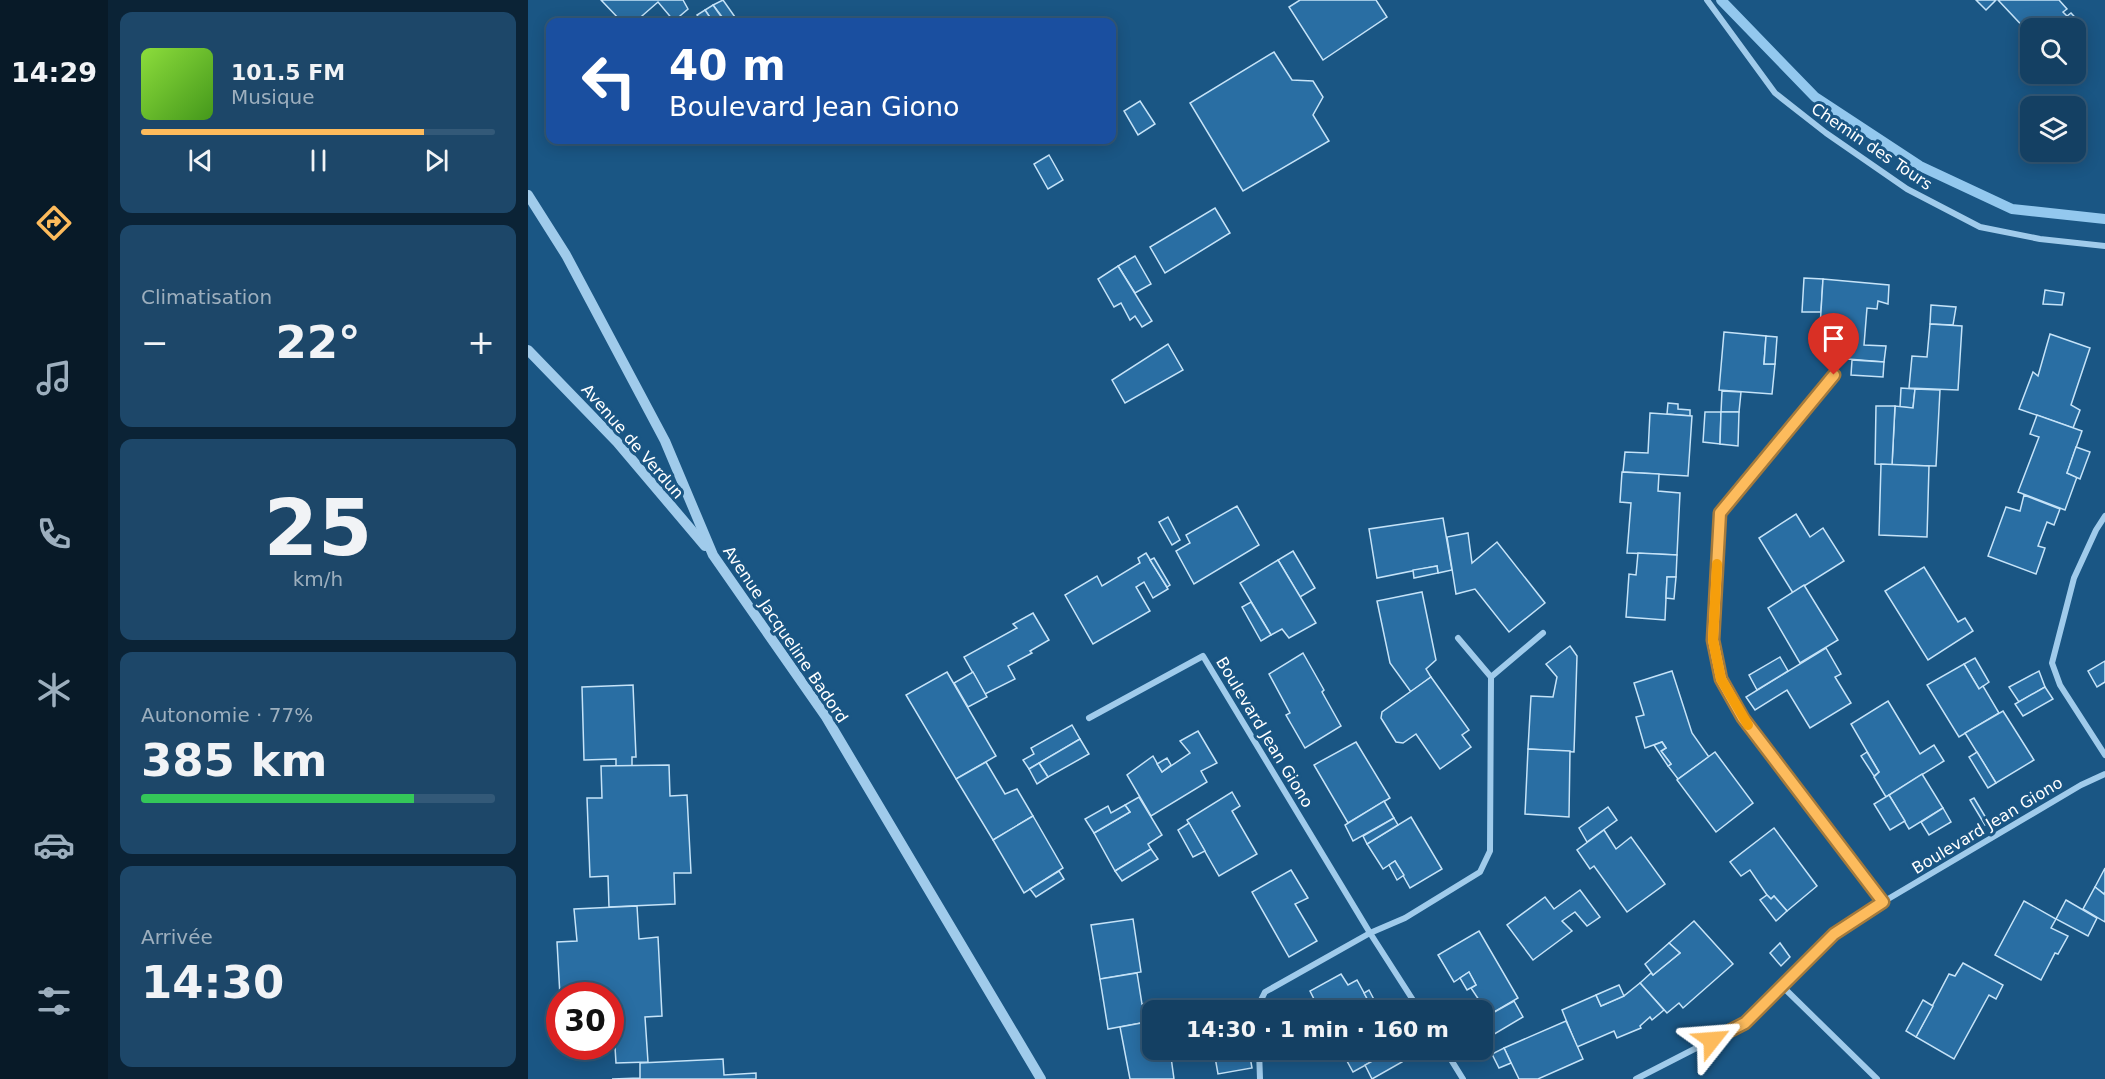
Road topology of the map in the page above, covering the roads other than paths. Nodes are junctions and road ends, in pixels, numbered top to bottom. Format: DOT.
graph roads {
  1 [pos="1707,0"];
  2 [pos="528,195"];
  3 [pos="2105,246"];
  4 [pos="528,350"];
  5 [pos="1834,375"];
  6 [pos="2105,516"];
  7 [pos="713,555"];
  8 [pos="1543,633"];
  9 [pos="1458,638"];
  10 [pos="1491,677"];
  11 [pos="1089,718"];
  12 [pos="2105,755"];
  13 [pos="2105,774"];
  14 [pos="1883,902"];
  15 [pos="1370,933"];
  16 [pos="1783,987"];
  17 [pos="1261,1000"];
  18 [pos="1413,1000"];
  19 [pos="1259,1060"];
  20 [pos="1451,1060"];
  21 [pos="1041,1079"];
  22 [pos="1260,1079"];
  23 [pos="1463,1079"];
  24 [pos="1636,1079"];
  25 [pos="1877,1079"];
  1 -- 3 [label="street, Chemin des Tours"];
  2 -- 7 [label="street, Avenue Jacqueline Badord"];
  4 -- 7 [label="street, Avenue de Verdun"];
  5 -- 14 [label="street"];
  6 -- 12 [label="street"];
  7 -- 21 [label="street, Avenue Jacqueline Badord"];
  8 -- 10 [label="street"];
  9 -- 10 [label="street"];
  10 -- 15 [label="street"];
  11 -- 15 [label="street, Boulevard Jean Giono"];
  13 -- 14 [label="street, Boulevard Jean Giono"];
  14 -- 16 [label="street, Boulevard Jean Giono"];
  15 -- 17 [label="street"];
  15 -- 18 [label="street, Boulevard Jean Giono"];
  16 -- 24 [label="street, Boulevard Jean Giono"];
  16 -- 25 [label="street"];
  19 -- 22 [label="street"];
  20 -- 23 [label="street"];
}
